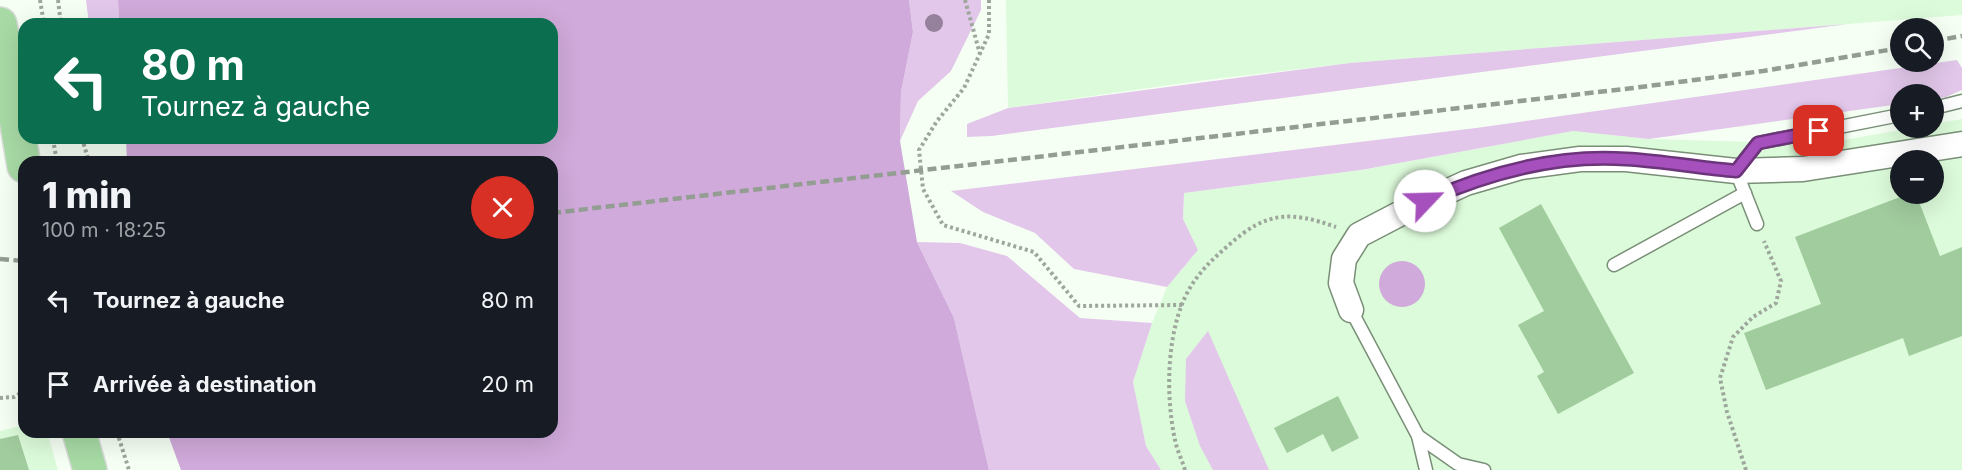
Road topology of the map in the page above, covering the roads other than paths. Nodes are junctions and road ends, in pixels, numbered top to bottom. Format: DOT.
graph roads {
  1 [pos="0,24"];
  2 [pos="1962,101"];
  3 [pos="1944,106"];
  4 [pos="1890,117"];
  5 [pos="18,128"];
  6 [pos="1962,144"];
  7 [pos="1741,182"];
  8 [pos="1757,224"];
  9 [pos="1614,265"];
  10 [pos="1351,310"];
  11 [pos="1418,436"];
  12 [pos="81,438"];
  13 [pos="90,470"];
  14 [pos="1426,470"];
  15 [pos="1484,470"];
  1 -- 5 [label="main road"];
  2 -- 3 [label="lane"];
  4 -- 7 [label="lane"];
  6 -- 7 [label="street"];
  7 -- 8 [label="lane"];
  7 -- 9 [label="lane"];
  7 -- 10 [label="street"];
  10 -- 11 [label="lane"];
  11 -- 14 [label="lane"];
  11 -- 15 [label="lane"];
  12 -- 13 [label="main road"];
}
